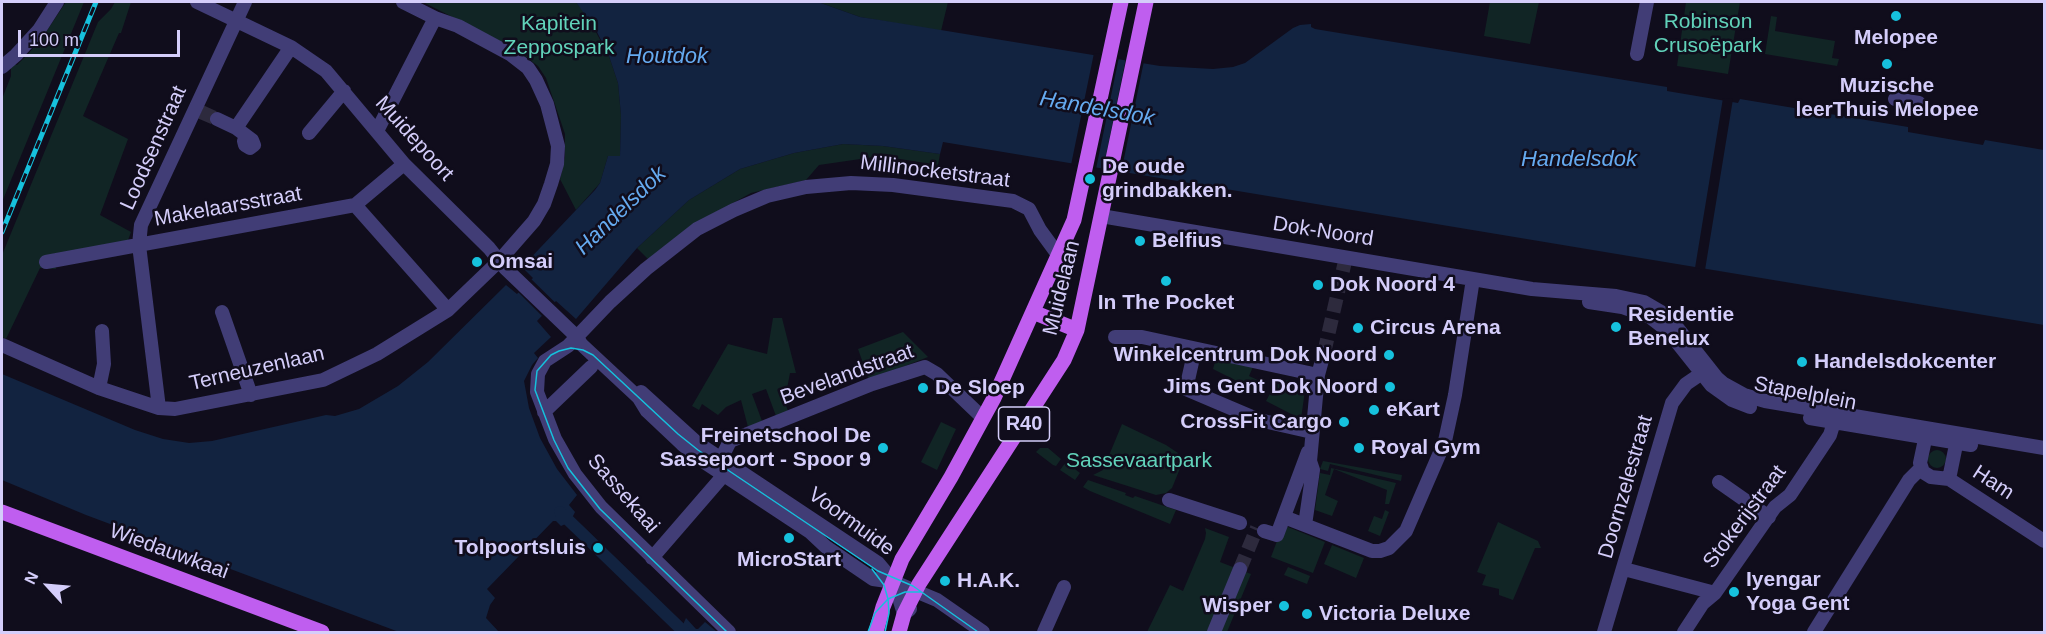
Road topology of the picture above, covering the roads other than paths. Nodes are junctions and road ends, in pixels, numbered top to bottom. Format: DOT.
graph roads {
  1 [pos="57,2"];
  2 [pos="245,2"];
  3 [pos="403,2"];
  4 [pos="1121,2"];
  5 [pos="1146,2"];
  6 [pos="1647,2"];
  7 [pos="204,3"];
  8 [pos="435,18"];
  9 [pos="236,20"];
  10 [pos="291,46"];
  11 [pos="1637,54"];
  12 [pos="5,64"];
  13 [pos="344,91"];
  14 [pos="1895,99"];
  15 [pos="1919,103"];
  16 [pos="218,119"];
  17 [pos="377,131"];
  18 [pos="309,133"];
  19 [pos="404,164"];
  20 [pos="355,205"];
  21 [pos="1101,216"];
  22 [pos="139,245"];
  23 [pos="1059,256"];
  24 [pos="499,261"];
  25 [pos="46,262"];
  26 [pos="1473,279"];
  27 [pos="448,310"];
  28 [pos="1648,310"];
  29 [pos="222,312"];
  30 [pos="1033,312"];
  31 [pos="1077,330"];
  32 [pos="102,331"];
  33 [pos="575,335"];
  34 [pos="1115,337"];
  35 [pos="2,345"];
  36 [pos="1196,349"];
  37 [pos="1324,353"];
  38 [pos="591,367"];
  39 [pos="1705,371"];
  40 [pos="1318,375"];
  41 [pos="99,388"];
  42 [pos="251,395"];
  43 [pos="159,408"];
  44 [pos="544,412"];
  45 [pos="983,418"];
  46 [pos="1834,422"];
  47 [pos="1887,426"];
  48 [pos="1926,432"];
  49 [pos="1312,438"];
  50 [pos="1957,438"];
  51 [pos="2044,448"];
  52 [pos="2044,457"];
  53 [pos="726,467"];
  54 [pos="1921,468"];
  55 [pos="1949,479"];
  56 [pos="1719,482"];
  57 [pos="1169,500"];
  58 [pos="2,512"];
  59 [pos="1284,517"];
  60 [pos="1769,517"];
  61 [pos="1240,523"];
  62 [pos="1305,525"];
  63 [pos="1264,531"];
  64 [pos="2044,541"];
  65 [pos="652,558"];
  66 [pos="1240,569"];
  67 [pos="1624,569"];
  68 [pos="894,582"];
  69 [pos="1064,587"];
  70 [pos="920,593"];
  71 [pos="1715,593"];
  72 [pos="904,614"];
  73 [pos="322,633"];
  74 [pos="729,633"];
  75 [pos="876,633"];
  76 [pos="899,633"];
  77 [pos="983,633"];
  78 [pos="1044,633"];
  79 [pos="1214,633"];
  80 [pos="1604,633"];
  81 [pos="1684,633"];
  82 [pos="1814,633"];
  1 -- 12 [label="street"];
  2 -- 9 [label="street, Loodsenstraat"];
  3 -- 8 [label="street, Terneuzenlaan"];
  4 -- 23 [label="main road, Muidelaan / R40"];
  5 -- 21 [label="main road, Muidelaan / R40"];
  6 -- 11 [label="street"];
  7 -- 9 [label="street, Muidepoort"];
  8 -- 17 [label="street"];
  8 -- 24 [label="street, Terneuzenlaan"];
  9 -- 10 [label="street, Muidepoort"];
  9 -- 22 [label="street, Loodsenstraat"];
  10 -- 13 [label="street, Muidepoort"];
  10 -- 16 [label="street"];
  13 -- 17 [label="street, Muidepoort"];
  13 -- 18 [label="street"];
  14 -- 15 [label="street"];
  17 -- 19 [label="street, Muidepoort"];
  19 -- 20 [label="street, Makelaarsstraat"];
  19 -- 24 [label="street, Muidepoort"];
  20 -- 22 [label="street, Makelaarsstraat"];
  20 -- 27 [label="street"];
  21 -- 26 [label="street, Dok-Noord"];
  21 -- 31 [label="main road, Muidelaan / R40"];
  22 -- 25 [label="street, Makelaarsstraat"];
  22 -- 43 [label="street, Loodsenstraat"];
  23 -- 30 [label="main road, Muidelaan / R40"];
  23 -- 33 [label="street, Millinocketstraat"];
  24 -- 27 [label="street, Terneuzenlaan"];
  24 -- 33 [label="street, Muidepoort"];
  26 -- 28 [label="street, Dok-Noord"];
  26 -- 62 [label="street"];
  27 -- 42 [label="street, Terneuzenlaan"];
  28 -- 39 [label="street, Stapelplein"];
  29 -- 42 [label="street"];
  30 -- 31 [label="main road"];
  30 -- 45 [label="main road, Muidelaan / R40"];
  31 -- 70 [label="main road, Muidelaan / R40"];
  32 -- 41 [label="street"];
  33 -- 44 [label="street, Sassekaai"];
  33 -- 53 [label="street, Voormuide"];
  34 -- 36 [label="street"];
  35 -- 41 [label="street, Terneuzenlaan"];
  36 -- 40 [label="street"];
  36 -- 49 [label="street"];
  37 -- 40 [label="street"];
  38 -- 44 [label="street"];
  39 -- 46 [label="street, Stapelplein"];
  39 -- 47 [label="street, Stapelplein"];
  39 -- 67 [label="street, Doornzelestraat"];
  40 -- 49 [label="street"];
  41 -- 43 [label="street, Terneuzenlaan"];
  42 -- 43 [label="street, Terneuzenlaan"];
  44 -- 65 [label="street, Sassekaai"];
  45 -- 53 [label="street, Bevelandstraat"];
  45 -- 68 [label="main road, Muidelaan / R40"];
  46 -- 47 [label="street, Stapelplein"];
  46 -- 60 [label="street, Stokerijstraat"];
  47 -- 48 [label="street, Stapelplein"];
  48 -- 50 [label="street, Stapelplein"];
  48 -- 54 [label="street"];
  49 -- 59 [label="street"];
  49 -- 62 [label="street"];
  50 -- 51 [label="street"];
  50 -- 52 [label="street"];
  50 -- 55 [label="street, Ham"];
  53 -- 65 [label="street"];
  53 -- 68 [label="street, Voormuide"];
  54 -- 55 [label="street, Ham"];
  54 -- 82 [label="street"];
  55 -- 64 [label="street, Ham"];
  56 -- 60 [label="street"];
  57 -- 61 [label="street"];
  58 -- 73 [label="main road, Wiedauwkaai"];
  59 -- 62 [label="street"];
  59 -- 63 [label="street"];
  60 -- 71 [label="street, Stokerijstraat"];
  65 -- 74 [label="street, Sassekaai"];
  66 -- 79 [label="street"];
  67 -- 71 [label="street"];
  67 -- 80 [label="street, Doornzelestraat"];
  68 -- 70 [label="street"];
  68 -- 72 [label="street"];
  68 -- 75 [label="main road, R40"];
  69 -- 78 [label="street"];
  70 -- 72 [label="main road, Muidelaan / R40"];
  70 -- 77 [label="street"];
  71 -- 81 [label="street, Stokerijstraat"];
  72 -- 76 [label="main road, R40"];
}
